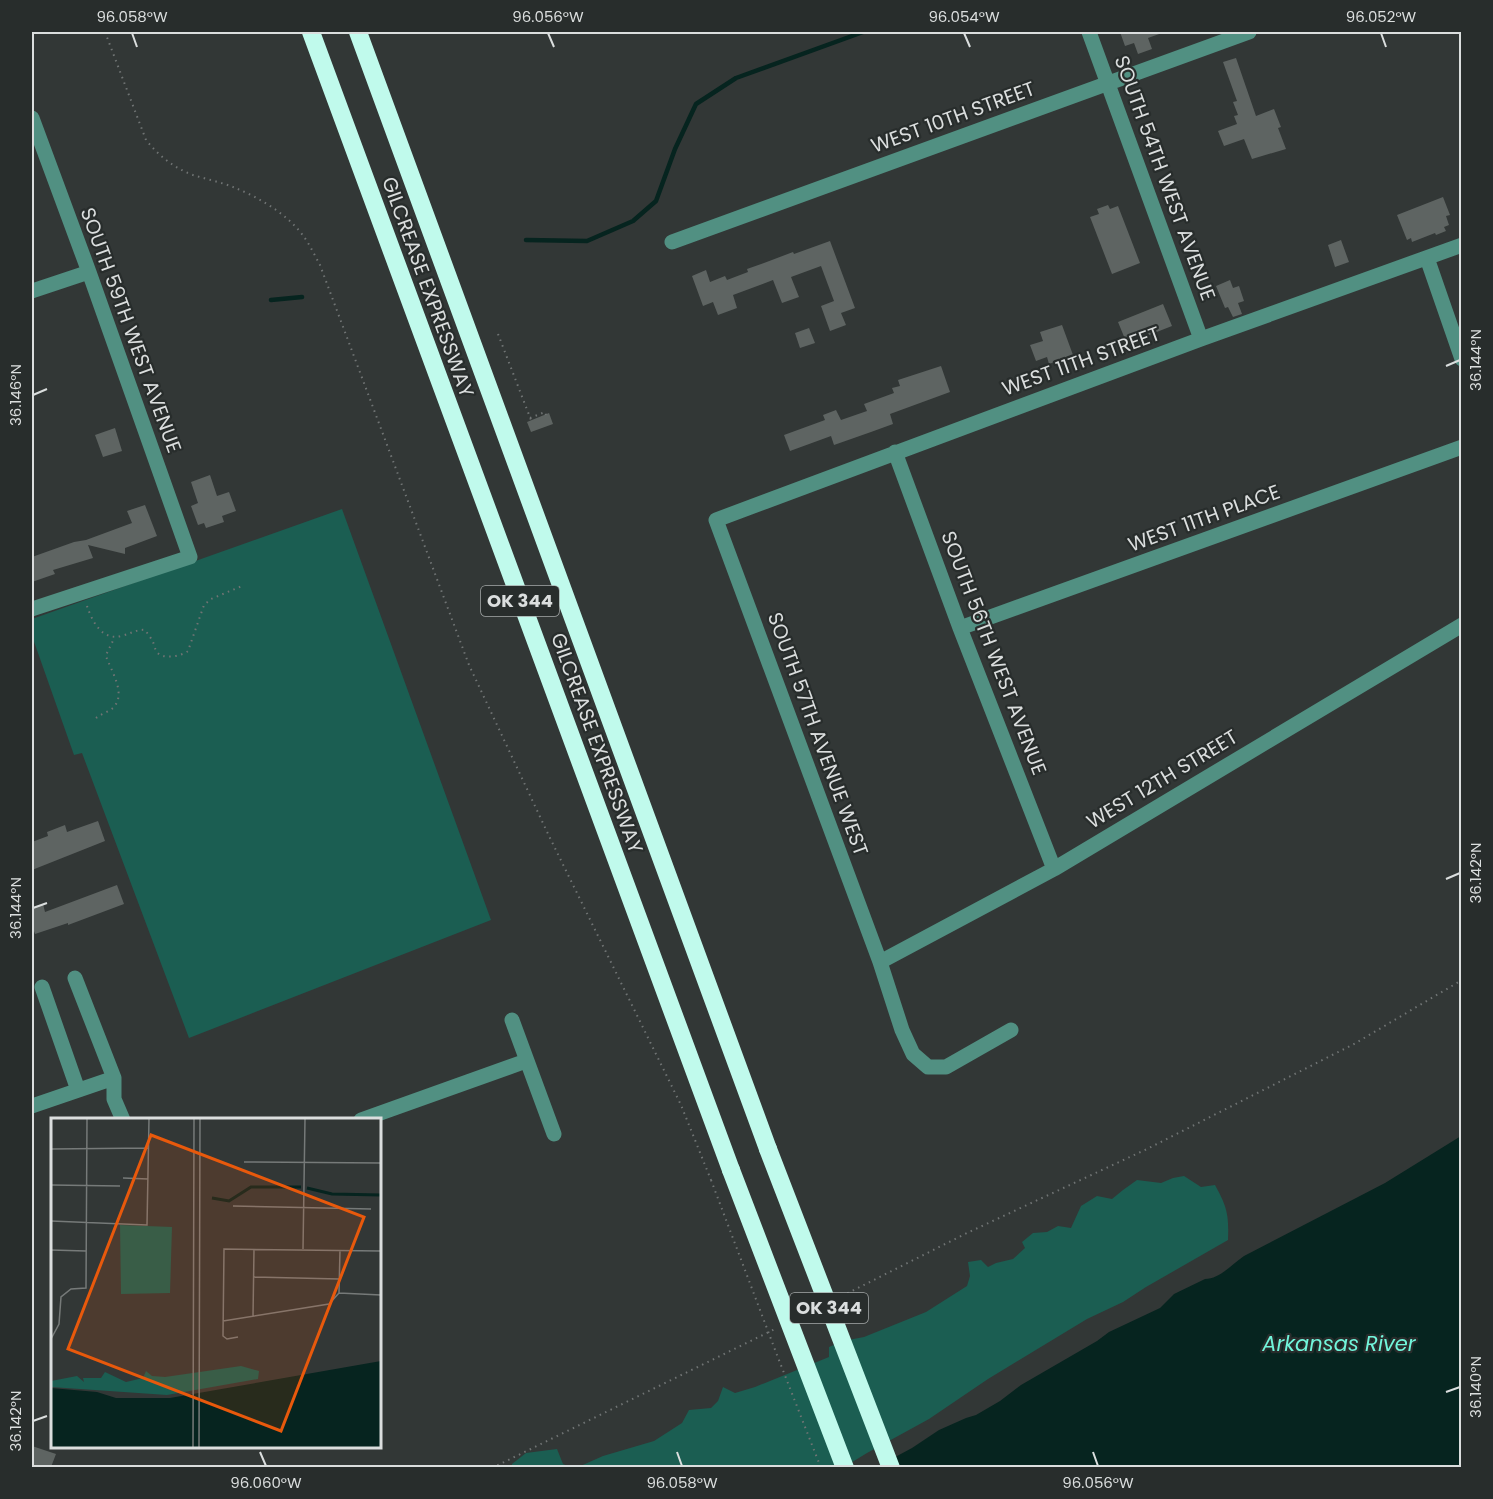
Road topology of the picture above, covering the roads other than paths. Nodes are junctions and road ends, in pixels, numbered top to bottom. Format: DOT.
graph roads {
  1 [pos="311,32"];
  2 [pos="358,32"];
  3 [pos="1089,32"];
  4 [pos="1249,32"];
  5 [pos="1108,83"];
  6 [pos="32,118"];
  7 [pos="672,242"];
  8 [pos="1461,245"];
  9 [pos="1427,258"];
  10 [pos="89,272"];
  11 [pos="32,291"];
  12 [pos="1201,339"];
  13 [pos="1461,359"];
  14 [pos="1461,447"];
  15 [pos="895,452"];
  16 [pos="716,520"];
  17 [pos="32,609"];
  18 [pos="1461,625"];
  19 [pos="960,628"];
  20 [pos="1054,869"];
  21 [pos="880,962"];
  22 [pos="75,978"];
  23 [pos="42,987"];
  24 [pos="512,1020"];
  25 [pos="1011,1030"];
  26 [pos="526,1061"];
  27 [pos="114,1078"];
  28 [pos="78,1090"];
  29 [pos="32,1106"];
  30 [pos="123,1118"];
  31 [pos="364,1118"];
  32 [pos="554,1134"];
  33 [pos="845,1467"];
  34 [pos="891,1467"];
  1 -- 33 [label="highway, GILCREASE EXPRESSWAY / OK 344, bridge"];
  2 -- 34 [label="highway, GILCREASE EXPRESSWAY / OK 344, bridge"];
  3 -- 5 [label="street, SOUTH 54TH WEST AVENUE"];
  4 -- 5 [label="street, WEST 10TH STREET"];
  5 -- 7 [label="street, WEST 10TH STREET"];
  5 -- 12 [label="street, SOUTH 54TH WEST AVENUE"];
  6 -- 10 [label="street, SOUTH 59TH WEST AVENUE"];
  8 -- 9 [label="street, WEST 11TH STREET"];
  9 -- 12 [label="street, WEST 11TH STREET"];
  9 -- 13 [label="street"];
  10 -- 11 [label="street"];
  10 -- 17 [label="street, SOUTH 59TH WEST AVENUE"];
  12 -- 15 [label="street, WEST 11TH STREET"];
  14 -- 19 [label="street, WEST 11TH PLACE"];
  15 -- 16 [label="street, WEST 11TH STREET"];
  15 -- 19 [label="street, SOUTH 56TH WEST AVENUE"];
  16 -- 21 [label="street, SOUTH 57TH AVENUE WEST"];
  18 -- 20 [label="street, WEST 12TH STREET"];
  19 -- 20 [label="street, SOUTH 56TH WEST AVENUE"];
  20 -- 21 [label="street, WEST 12TH STREET"];
  21 -- 25 [label="street, SOUTH 57TH AVENUE WEST"];
  22 -- 27 [label="street"];
  23 -- 28 [label="street"];
  24 -- 26 [label="street"];
  26 -- 31 [label="street"];
  26 -- 32 [label="street"];
  27 -- 28 [label="street"];
  27 -- 30 [label="street"];
  28 -- 29 [label="street"];
}
